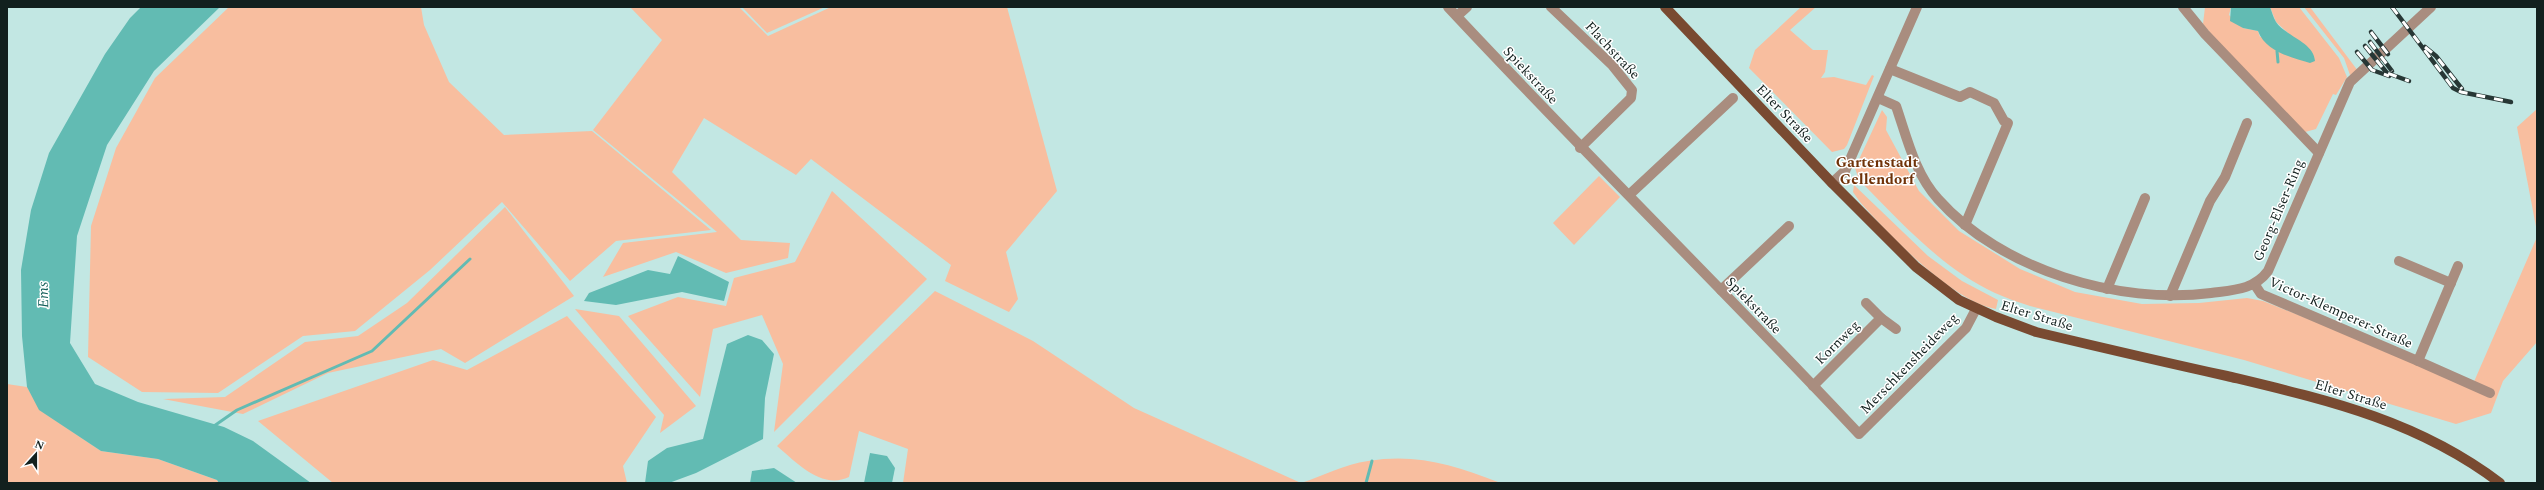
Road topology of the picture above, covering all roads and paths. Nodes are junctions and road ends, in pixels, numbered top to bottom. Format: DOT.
graph roads {
  1 [pos="1448,7"];
  2 [pos="1466,7"];
  3 [pos="1551,7"];
  4 [pos="1665,7"];
  5 [pos="1917,7"];
  6 [pos="2183,7"];
  7 [pos="2431,7"];
  8 [pos="1457,16"];
  9 [pos="1890,69"];
  10 [pos="1733,98"];
  11 [pos="1878,98"];
  12 [pos="2247,123"];
  13 [pos="1580,148"];
  14 [pos="2318,152"];
  15 [pos="1832,183"];
  16 [pos="1629,195"];
  17 [pos="2145,198"];
  18 [pos="1965,225"];
  19 [pos="1789,226"];
  20 [pos="2398,261"];
  21 [pos="2458,266"];
  22 [pos="2450,283"];
  23 [pos="2255,285"];
  24 [pos="2107,289"];
  25 [pos="1721,290"];
  26 [pos="2170,296"];
  27 [pos="1866,303"];
  28 [pos="1976,309"];
  29 [pos="1882,318"];
  30 [pos="1896,329"];
  31 [pos="2418,362"];
  32 [pos="1813,386"];
  33 [pos="2490,393"];
  34 [pos="1859,434"];
  35 [pos="2500,483"];
  1 -- 8 [label="street, Spiekstraße"];
  2 -- 8 [label="street"];
  3 -- 13 [label="street, Flachstraße"];
  4 -- 15 [label="main road, Elter Straße"];
  5 -- 9 [label="street"];
  6 -- 14 [label="street, Georg-Elser-Ring"];
  7 -- 14 [label="street, Georg-Elser-Ring"];
  8 -- 13 [label="street, Spiekstraße"];
  9 -- 11 [label="street"];
  9 -- 18 [label="street"];
  10 -- 16 [label="street"];
  11 -- 15 [label="street"];
  11 -- 18 [label="street"];
  12 -- 26 [label="street"];
  13 -- 16 [label="street, Spiekstraße"];
  14 -- 23 [label="street, Georg-Elser-Ring"];
  15 -- 28 [label="main road, Elter Straße"];
  16 -- 25 [label="street, Spiekstraße"];
  17 -- 24 [label="street"];
  18 -- 24 [label="street"];
  19 -- 25 [label="street"];
  20 -- 22 [label="street"];
  21 -- 22 [label="street, Victor-Klemperer-Straße"];
  22 -- 31 [label="street, Victor-Klemperer-Straße"];
  23 -- 26 [label="street"];
  23 -- 31 [label="street, Victor-Klemperer-Straße"];
  24 -- 26 [label="street"];
  25 -- 32 [label="street, Spiekstraße"];
  27 -- 29 [label="street, Kornweg"];
  28 -- 34 [label="street, Merschkensheideweg"];
  28 -- 35 [label="main road, Elter Straße"];
  29 -- 30 [label="street, Kornweg"];
  29 -- 32 [label="street, Kornweg"];
  31 -- 33 [label="street, Victor-Klemperer-Straße"];
  32 -- 34 [label="street, Spiekstraße"];
}
